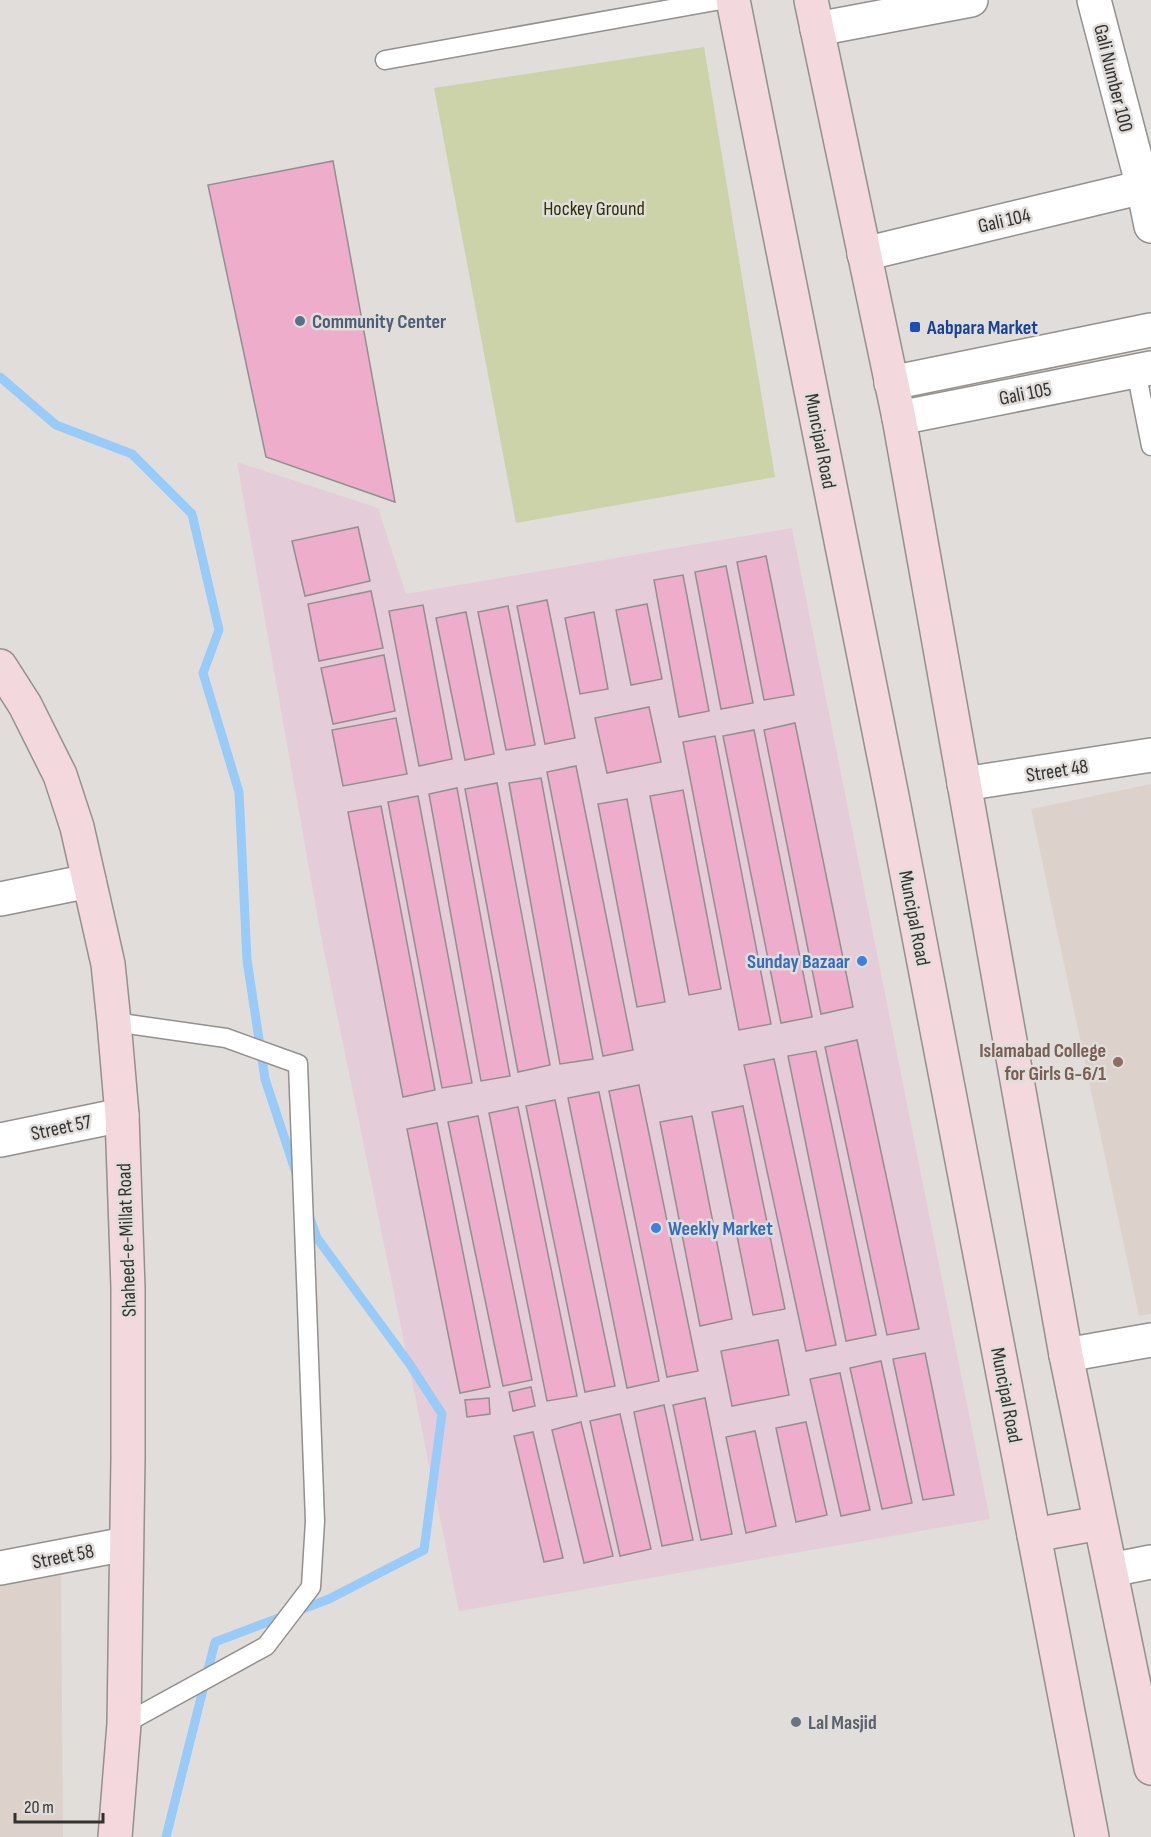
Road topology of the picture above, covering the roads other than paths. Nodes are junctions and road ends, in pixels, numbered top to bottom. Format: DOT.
graph roads {
  1 [pos="721,0"];
  2 [pos="734,0"];
  3 [pos="971,0"];
  4 [pos="1094,0"];
  5 [pos="814,15"];
  6 [pos="386,60"];
  7 [pos="1138,116"];
  8 [pos="1143,187"];
  9 [pos="1151,226"];
  10 [pos="864,254"];
  11 [pos="1151,330"];
  12 [pos="1144,369"];
  13 [pos="891,383"];
  14 [pos="899,418"];
  15 [pos="1151,446"];
  16 [pos="0,666"];
  17 [pos="1151,755"];
  18 [pos="964,784"];
  19 [pos="89,881"];
  20 [pos="0,899"];
  21 [pos="114,1022"];
  22 [pos="122,1115"];
  23 [pos="0,1140"];
  24 [pos="1151,1340"];
  25 [pos="1066,1355"];
  26 [pos="1100,1523"];
  27 [pos="1034,1535"];
  28 [pos="126,1544"];
  29 [pos="1151,1562"];
  30 [pos="0,1568"];
  31 [pos="1111,1570"];
  32 [pos="124,1724"];
  33 [pos="1151,1768"];
  34 [pos="115,1837"];
  35 [pos="1092,1837"];
  1 -- 6 [label="lane"];
  2 -- 27 [label="street, Muncipal Road"];
  3 -- 5 [label="street"];
  4 -- 7 [label="street, Gali Number 100"];
  5 -- 10 [label="street"];
  7 -- 8 [label="street, Gali Number 100"];
  8 -- 9 [label="street, Gali Number 100"];
  8 -- 10 [label="street, Gali 104"];
  10 -- 13 [label="street"];
  11 -- 13 [label="street"];
  12 -- 14 [label="street, Gali 105"];
  12 -- 15 [label="lane"];
  13 -- 14 [label="street"];
  14 -- 18 [label="street"];
  16 -- 19 [label="street, Shaheed-e-Millat Road"];
  17 -- 18 [label="street, Street 48"];
  18 -- 25 [label="street"];
  19 -- 20 [label="street"];
  19 -- 21 [label="street, Shaheed-e-Millat Road"];
  21 -- 22 [label="street, Shaheed-e-Millat Road"];
  21 -- 32 [label="lane"];
  22 -- 23 [label="street, Street 57"];
  22 -- 28 [label="street, Shaheed-e-Millat Road"];
  24 -- 25 [label="street"];
  25 -- 26 [label="street"];
  26 -- 27 [label="street"];
  26 -- 31 [label="street"];
  27 -- 35 [label="street, Muncipal Road"];
  28 -- 30 [label="street, Street 58"];
  28 -- 32 [label="street, Shaheed-e-Millat Road"];
  29 -- 31 [label="street"];
  31 -- 33 [label="street"];
  32 -- 34 [label="street, Shaheed-e-Millat Road"];
}
